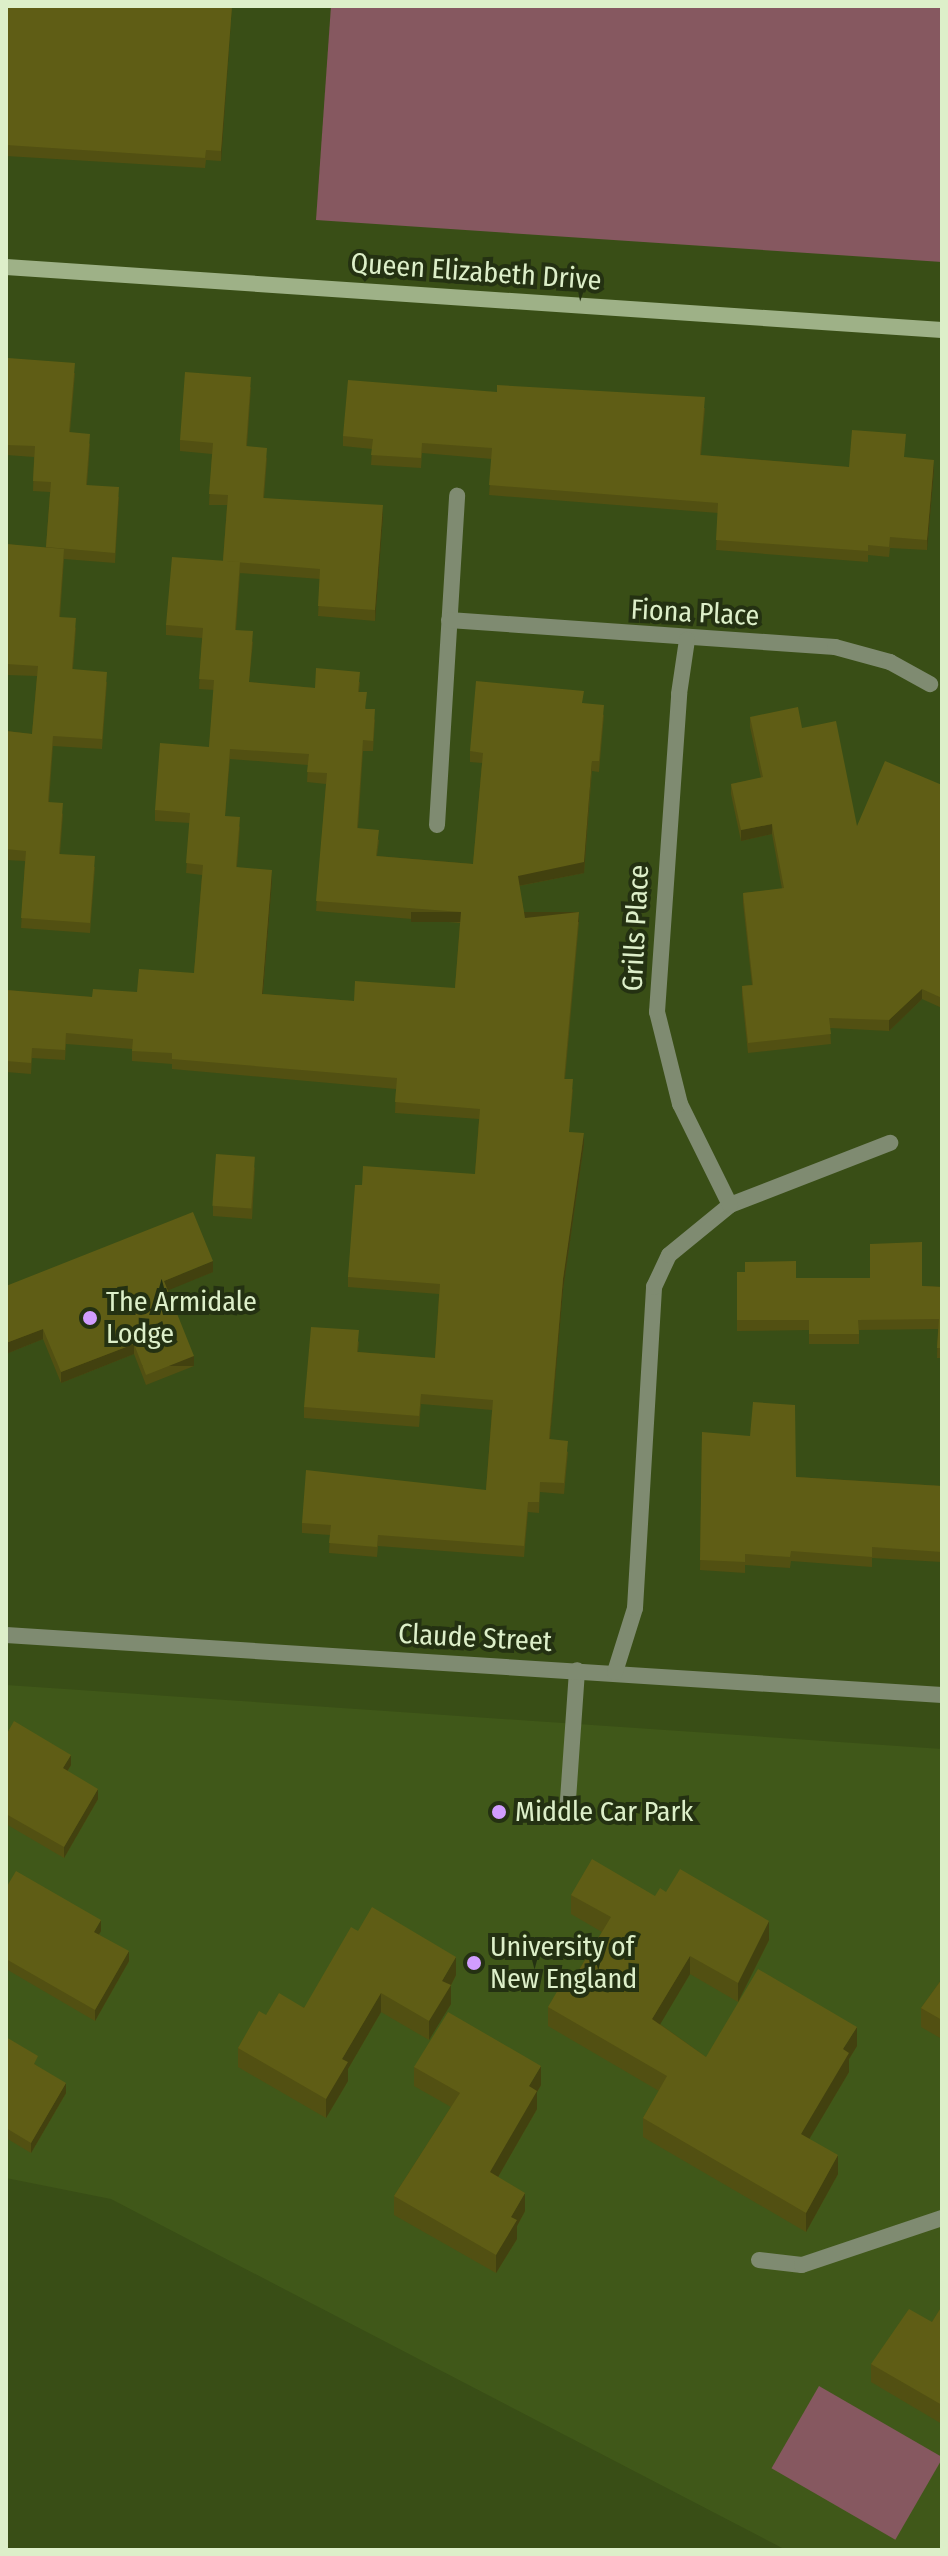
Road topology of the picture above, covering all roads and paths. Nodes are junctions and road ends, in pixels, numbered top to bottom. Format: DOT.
graph roads {
  1 [pos="6,267"];
  2 [pos="942,330"];
  3 [pos="457,496"];
  4 [pos="449,620"];
  5 [pos="687,640"];
  6 [pos="930,684"];
  7 [pos="437,825"];
  8 [pos="890,1143"];
  9 [pos="730,1205"];
  10 [pos="6,1635"];
  11 [pos="577,1670"];
  12 [pos="615,1672"];
  13 [pos="942,1695"];
  14 [pos="567,1814"];
  15 [pos="942,2218"];
  16 [pos="759,2260"];
  1 -- 2 [label="main road, Queen Elizabeth Drive"];
  3 -- 4 [label="street"];
  4 -- 5 [label="street, Fiona Place"];
  4 -- 7 [label="street"];
  5 -- 6 [label="street, Fiona Place"];
  5 -- 9 [label="street, Grills Place"];
  8 -- 9 [label="street"];
  9 -- 12 [label="street"];
  10 -- 11 [label="street, Claude Street"];
  11 -- 12 [label="street, Claude Street"];
  11 -- 14 [label="street"];
  12 -- 13 [label="street, Claude Street"];
  15 -- 16 [label="street"];
}
